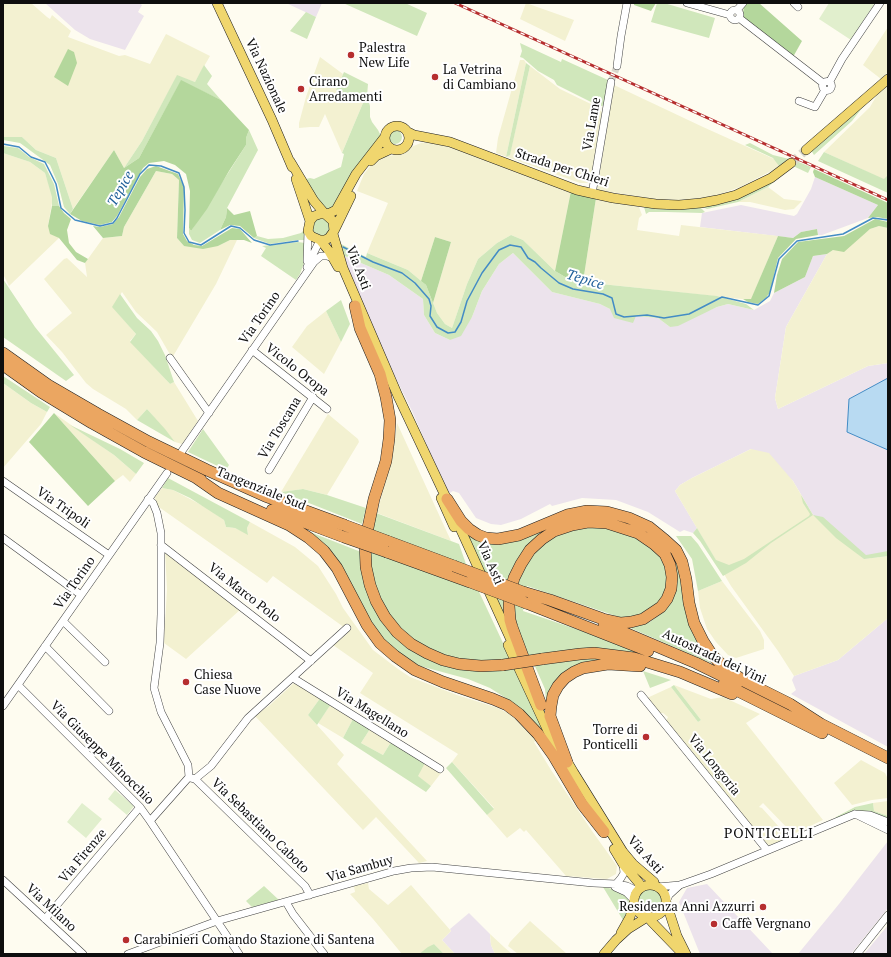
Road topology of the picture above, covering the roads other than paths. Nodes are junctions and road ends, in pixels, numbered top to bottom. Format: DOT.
graph roads {
  1 [pos="210,3"];
  2 [pos="217,3"];
  3 [pos="627,3"];
  4 [pos="687,3"];
  5 [pos="743,3"];
  6 [pos="880,3"];
  7 [pos="734,9"];
  8 [pos="617,66"];
  9 [pos="888,79"];
  10 [pos="611,82"];
  11 [pos="826,85"];
  12 [pos="799,101"];
  13 [pos="408,132"];
  14 [pos="384,138"];
  15 [pos="438,140"];
  16 [pos="408,144"];
  17 [pos="391,149"];
  18 [pos="806,150"];
  19 [pos="290,161"];
  20 [pos="791,163"];
  21 [pos="592,194"];
  22 [pos="325,214"];
  23 [pos="310,221"];
  24 [pos="308,231"];
  25 [pos="333,232"];
  26 [pos="320,240"];
  27 [pos="333,258"];
  28 [pos="307,266"];
  29 [pos="302,277"];
  30 [pos="355,306"];
  31 [pos="252,350"];
  32 [pos="3,353"];
  33 [pos="170,358"];
  34 [pos="3,365"];
  35 [pos="313,397"];
  36 [pos="327,409"];
  37 [pos="209,412"];
  38 [pos="182,451"];
  39 [pos="269,470"];
  40 [pos="167,473"];
  41 [pos="195,477"];
  42 [pos="3,481"];
  43 [pos="148,499"];
  44 [pos="447,499"];
  45 [pos="3,538"];
  46 [pos="161,545"];
  47 [pos="387,547"];
  48 [pos="109,555"];
  49 [pos="81,596"];
  50 [pos="525,598"];
  51 [pos="63,621"];
  52 [pos="347,628"];
  53 [pos="45,646"];
  54 [pos="311,661"];
  55 [pos="105,662"];
  56 [pos="293,678"];
  57 [pos="18,685"];
  58 [pos="728,692"];
  59 [pos="641,695"];
  60 [pos="541,705"];
  61 [pos="3,706"];
  62 [pos="109,711"];
  63 [pos="798,721"];
  64 [pos="821,724"];
  65 [pos="888,758"];
  66 [pos="567,762"];
  67 [pos="888,766"];
  68 [pos="440,769"];
  69 [pos="192,778"];
  70 [pos="140,807"];
  71 [pos="855,814"];
  72 [pos="150,820"];
  73 [pos="888,822"];
  74 [pos="888,830"];
  75 [pos="604,832"];
  76 [pos="767,850"];
  77 [pos="623,864"];
  78 [pos="3,880"];
  79 [pos="607,884"];
  80 [pos="616,884"];
  81 [pos="680,885"];
  82 [pos="656,886"];
  83 [pos="639,889"];
  84 [pos="310,895"];
  85 [pos="286,902"];
  86 [pos="634,902"];
  87 [pos="666,902"];
  88 [pos="888,915"];
  89 [pos="648,916"];
  90 [pos="45,919"];
  91 [pos="217,921"];
  92 [pos="634,925"];
  93 [pos="660,929"];
  94 [pos="616,940"];
  95 [pos="83,954"];
  96 [pos="128,954"];
  97 [pos="239,954"];
  98 [pos="324,954"];
  99 [pos="604,954"];
  100 [pos="684,954"];
  101 [pos="857,954"];
  1 -- 2 [label="street"];
  2 -- 19 [label="main road, Via Nazionale"];
  3 -- 8 [label="street"];
  4 -- 7 [label="street"];
  5 -- 7 [label="street"];
  6 -- 11 [label="street"];
  7 -- 11 [label="street"];
  9 -- 18 [label="main road"];
  10 -- 21 [label="street, Via Lame"];
  11 -- 12 [label="street"];
  13 -- 14 [label="main road"];
  13 -- 15 [label="main road, Strada per Chieri"];
  13 -- 16 [label="main road"];
  14 -- 17 [label="main road"];
  14 -- 22 [label="main road"];
  15 -- 16 [label="main road, Strada per Chieri"];
  15 -- 21 [label="main road, Strada per Chieri"];
  16 -- 17 [label="main road"];
  17 -- 25 [label="main road"];
  19 -- 22 [label="main road, Via Nazionale"];
  19 -- 23 [label="main road, Via Nazionale"];
  20 -- 21 [label="main road, Strada per Chieri"];
  22 -- 23 [label="main road"];
  22 -- 25 [label="main road, Via Nazionale"];
  23 -- 24 [label="main road, Via Nazionale"];
  24 -- 26 [label="main road"];
  24 -- 28 [label="street, Via Torino"];
  25 -- 26 [label="main road"];
  25 -- 44 [label="main road, Via Asti"];
  26 -- 27 [label="main road, Via Asti"];
  26 -- 28 [label="street, Via Torino"];
  27 -- 29 [label="street, Via Torino"];
  27 -- 30 [label="main road, Via Asti"];
  28 -- 29 [label="street, Via Torino"];
  29 -- 31 [label="street, Via Torino"];
  30 -- 58 [label="highway, bridge"];
  30 -- 75 [label="main road, Via Asti"];
  31 -- 35 [label="street, Vicolo Oropa"];
  31 -- 37 [label="street, Via Torino"];
  32 -- 47 [label="highway, Tangenziale Sud, bridge"];
  33 -- 37 [label="street"];
  34 -- 41 [label="highway, Tangenziale Sud"];
  35 -- 36 [label="street, Vicolo Oropa"];
  35 -- 39 [label="street, Via Toscana"];
  37 -- 38 [label="street, Via Torino"];
  40 -- 43 [label="street, Via Torino"];
  41 -- 47 [label="highway, Tangenziale Sud, bridge"];
  41 -- 75 [label="highway"];
  42 -- 48 [label="street, Via Tripoli"];
  43 -- 46 [label="street"];
  43 -- 48 [label="street, Via Torino"];
  44 -- 60 [label="main road, Via Asti"];
  44 -- 64 [label="highway"];
  45 -- 49 [label="street"];
  46 -- 54 [label="street, Via Marco Polo"];
  46 -- 69 [label="street"];
  47 -- 50 [label="highway, Tangenziale Sud, bridge"];
  47 -- 50 [label="highway, Tangenziale Sud, bridge"];
  48 -- 49 [label="street, Via Torino"];
  49 -- 51 [label="street, Via Torino"];
  50 -- 60 [label="highway"];
  50 -- 63 [label="highway, Autostrada dei Vini"];
  50 -- 64 [label="highway, Autostrada dei Vini"];
  51 -- 53 [label="street, Via Torino"];
  51 -- 55 [label="street"];
  52 -- 54 [label="street"];
  53 -- 57 [label="street, Via Torino"];
  53 -- 62 [label="street"];
  54 -- 56 [label="street"];
  56 -- 68 [label="street, Via Magellano"];
  56 -- 69 [label="street"];
  57 -- 61 [label="street, Via Torino"];
  57 -- 70 [label="street, Via Giuseppe Minocchio"];
  58 -- 63 [label="highway"];
  58 -- 66 [label="highway"];
  59 -- 76 [label="street, Via Longoria"];
  60 -- 66 [label="main road, Via Asti"];
  63 -- 67 [label="highway, Autostrada dei Vini"];
  64 -- 65 [label="highway, Autostrada dei Vini"];
  66 -- 82 [label="main road, Via Asti"];
  69 -- 72 [label="street"];
  69 -- 84 [label="street, Via Sebastiano Caboto"];
  70 -- 72 [label="street, Via Giuseppe Minocchio"];
  70 -- 90 [label="street, Via Firenze"];
  71 -- 73 [label="street"];
  71 -- 74 [label="street"];
  71 -- 76 [label="street"];
  72 -- 91 [label="street, Via Giuseppe Minocchio"];
  75 -- 77 [label="main road, Via Asti"];
  76 -- 81 [label="street"];
  77 -- 80 [label="street"];
  77 -- 83 [label="main road, Via Asti"];
  78 -- 90 [label="street, Via Milano"];
  79 -- 80 [label="street, Via Sambuy"];
  79 -- 84 [label="street, Via Sambuy"];
  79 -- 86 [label="street, Via Sambuy"];
  80 -- 83 [label="street, Via Sambuy"];
  81 -- 82 [label="street"];
  81 -- 87 [label="street"];
  82 -- 83 [label="main road"];
  82 -- 87 [label="main road"];
  83 -- 86 [label="main road"];
  84 -- 85 [label="street, Via Sambuy"];
  85 -- 91 [label="street, Via Sambuy"];
  85 -- 98 [label="street"];
  86 -- 89 [label="main road"];
  86 -- 94 [label="main road"];
  87 -- 89 [label="main road"];
  87 -- 100 [label="main road"];
  88 -- 101 [label="street"];
  89 -- 92 [label="main road"];
  89 -- 93 [label="main road"];
  90 -- 95 [label="street, Via Milano"];
  91 -- 96 [label="street, Via Sambuy"];
  91 -- 97 [label="street, Via Giuseppe Minocchio"];
  92 -- 93 [label="main road"];
  92 -- 94 [label="main road"];
  93 -- 100 [label="main road"];
  94 -- 99 [label="main road"];
}
